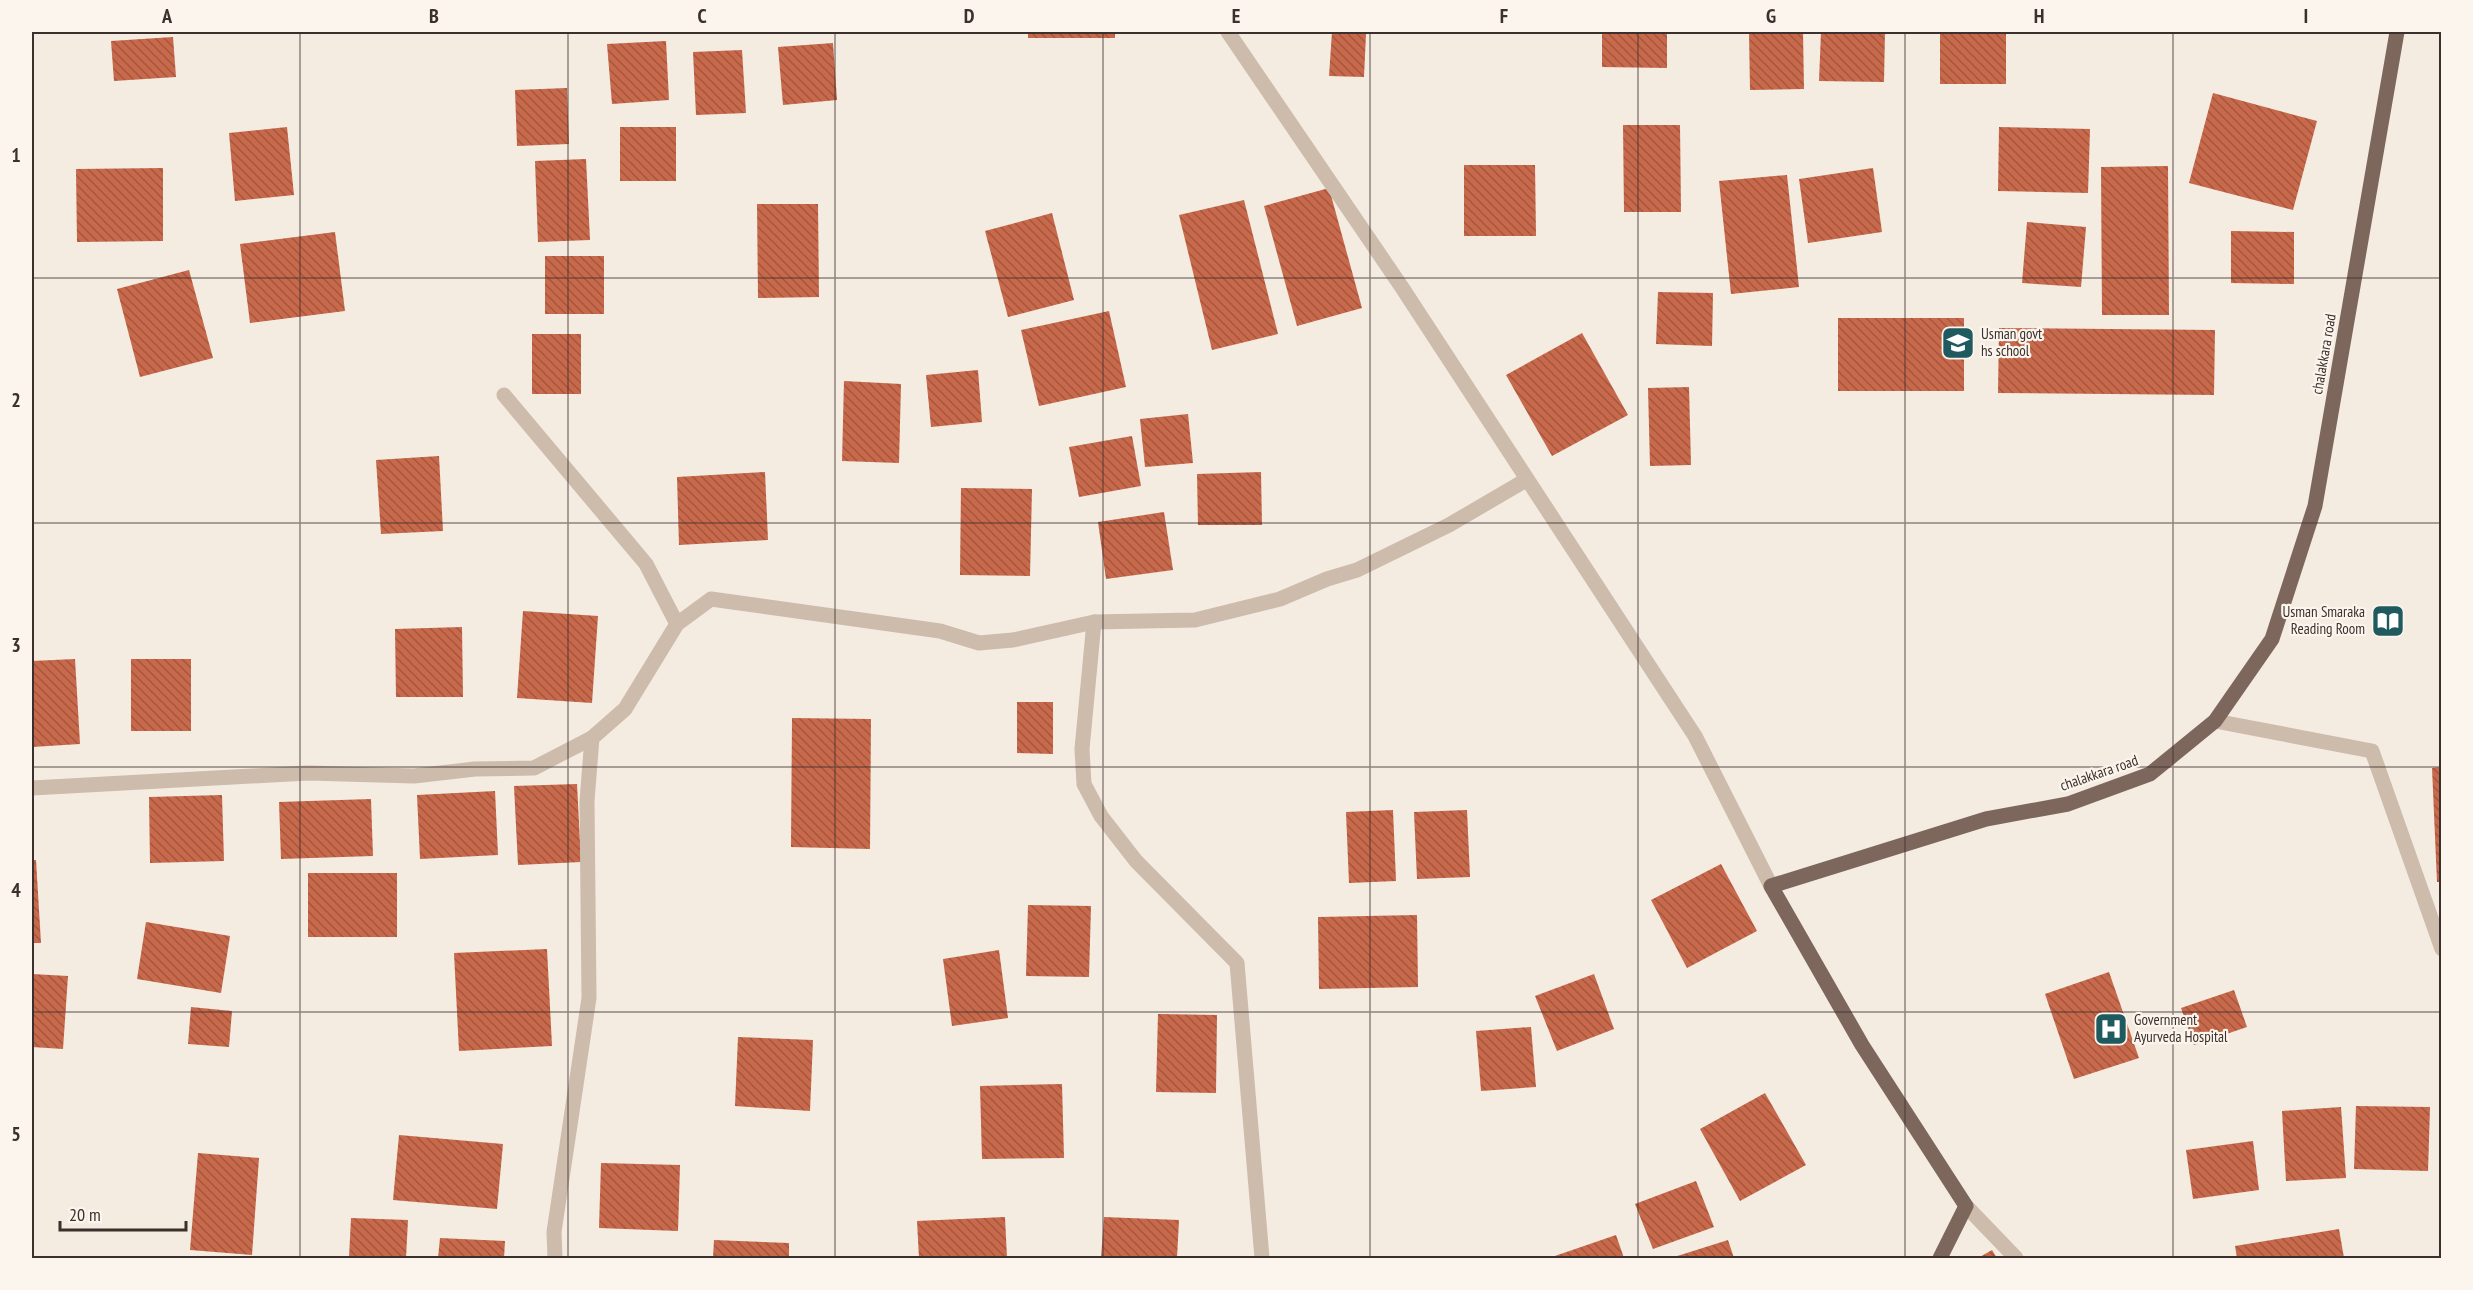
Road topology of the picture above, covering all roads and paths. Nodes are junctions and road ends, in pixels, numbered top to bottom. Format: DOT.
graph roads {
  1 [pos="1228,32"];
  2 [pos="2397,32"];
  3 [pos="504,395"];
  4 [pos="1526,480"];
  5 [pos="1094,622"];
  6 [pos="676,624"];
  7 [pos="2215,721"];
  8 [pos="592,738"];
  9 [pos="32,788"];
  10 [pos="1772,886"];
  11 [pos="2442,949"];
  12 [pos="1966,1206"];
  13 [pos="555,1258"];
  14 [pos="1262,1258"];
  15 [pos="1940,1258"];
  16 [pos="2016,1258"];
  1 -- 4 [label="street"];
  2 -- 7 [label="main road, chalakkara road"];
  3 -- 6 [label="street"];
  4 -- 5 [label="street"];
  4 -- 10 [label="street"];
  5 -- 6 [label="street"];
  5 -- 14 [label="street"];
  6 -- 8 [label="street"];
  7 -- 10 [label="main road, chalakkara road"];
  7 -- 11 [label="street"];
  8 -- 9 [label="street"];
  8 -- 13 [label="street"];
  10 -- 12 [label="main road"];
  12 -- 15 [label="main road"];
  12 -- 16 [label="street"];
}
